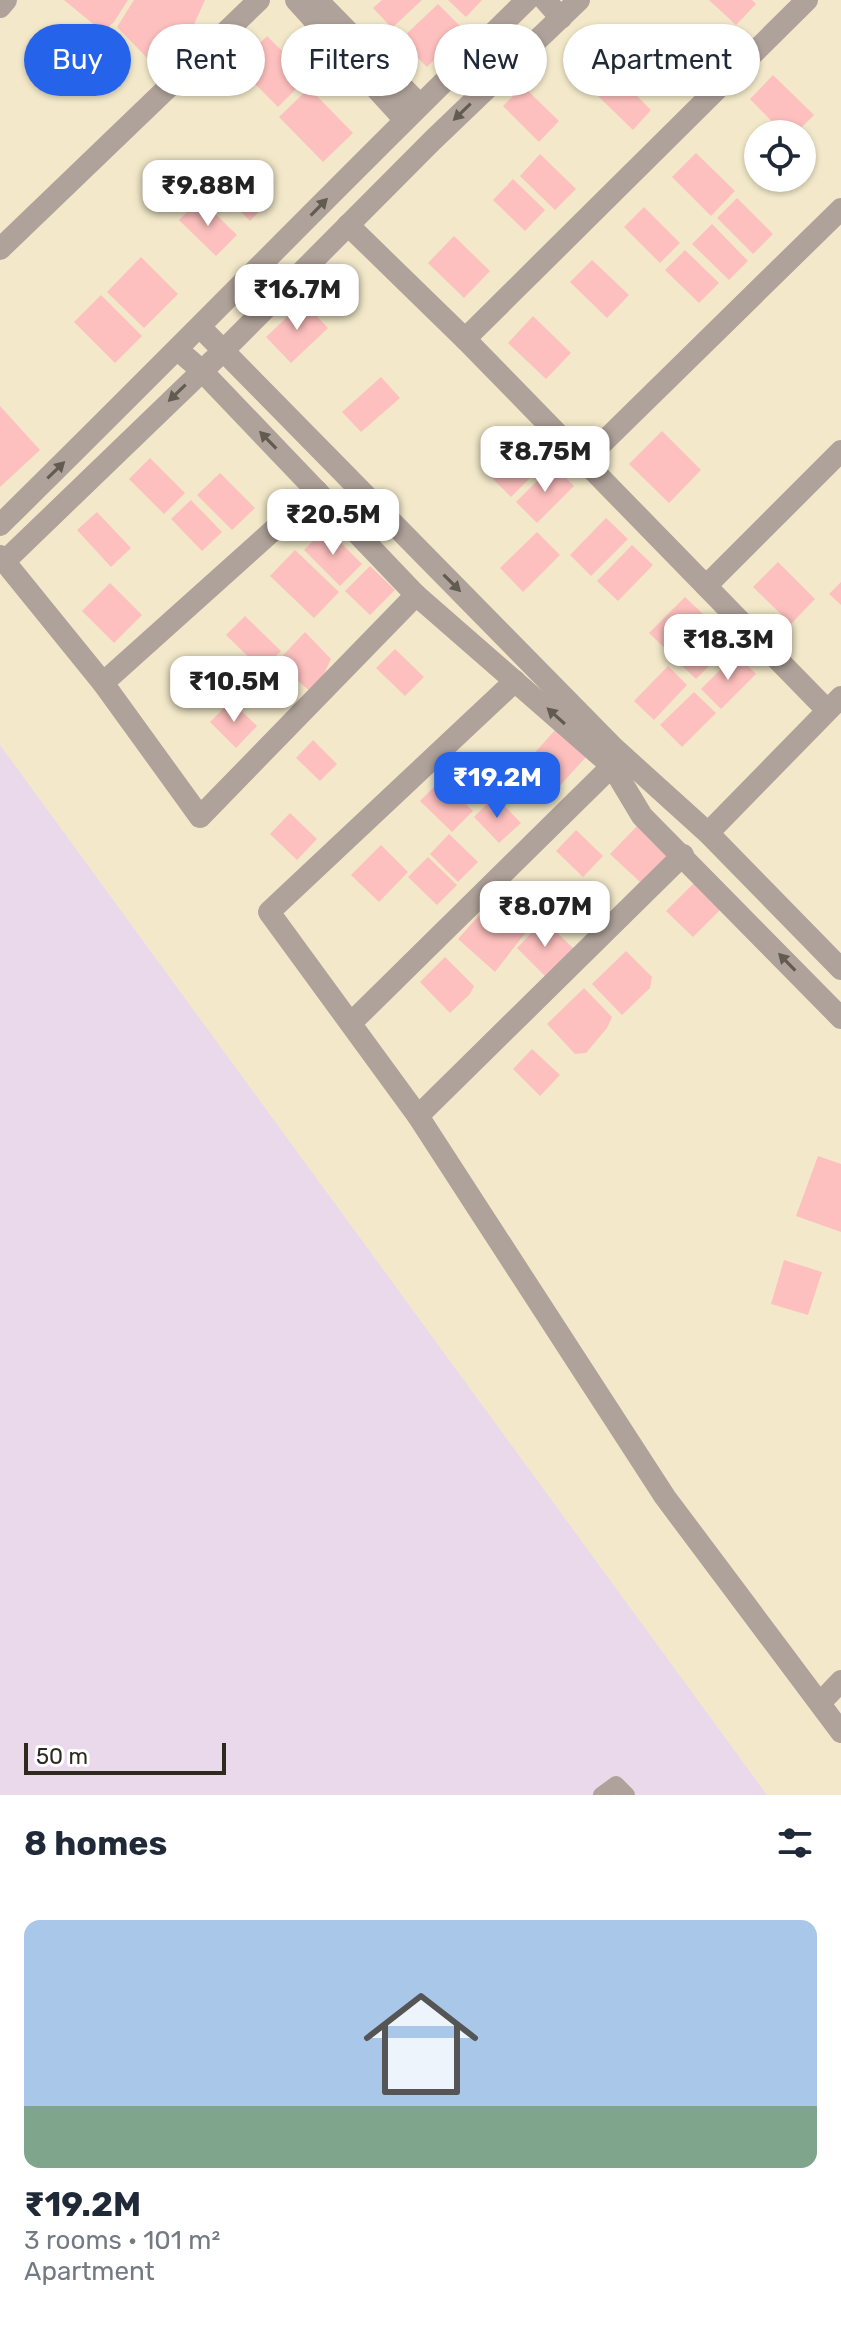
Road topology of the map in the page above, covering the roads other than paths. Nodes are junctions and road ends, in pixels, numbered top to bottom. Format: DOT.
graph roads {
  1 [pos="6,0"];
  2 [pos="259,0"];
  3 [pos="296,0"];
  4 [pos="317,0"];
  5 [pos="527,0"];
  6 [pos="545,0"];
  7 [pos="579,0"];
  8 [pos="807,0"];
  9 [pos="0,7"];
  10 [pos="561,18"];
  11 [pos="411,113"];
  12 [pos="433,140"];
  13 [pos="841,209"];
  14 [pos="348,225"];
  15 [pos="0,249"];
  16 [pos="201,328"];
  17 [pos="465,339"];
  18 [pos="178,350"];
  19 [pos="224,350"];
  20 [pos="201,370"];
  21 [pos="841,451"];
  22 [pos="584,461"];
  23 [pos="317,491"];
  24 [pos="0,525"];
  25 [pos="2,559"];
  26 [pos="706,586"];
  27 [pos="416,595"];
  28 [pos="515,681"];
  29 [pos="103,683"];
  30 [pos="834,704"];
  31 [pos="612,766"];
  32 [pos="665,794"];
  33 [pos="642,816"];
  34 [pos="708,833"];
  35 [pos="683,855"];
  36 [pos="836,953"];
  37 [pos="841,1018"];
  38 [pos="351,1023"];
  39 [pos="418,1116"];
  40 [pos="841,1681"];
  41 [pos="820,1703"];
  42 [pos="841,1732"];
  43 [pos="601,1795"];
  44 [pos="627,1795"];
  1 -- 9 [label="street"];
  2 -- 15 [label="street"];
  3 -- 11 [label="street"];
  4 -- 11 [label="street"];
  5 -- 11 [label="street"];
  6 -- 10 [label="street"];
  7 -- 10 [label="street"];
  8 -- 17 [label="street"];
  10 -- 12 [label="street, one-way"];
  11 -- 12 [label="street"];
  16 -- 11 [label="street, one-way"];
  12 -- 14 [label="street"];
  13 -- 22 [label="street"];
  14 -- 17 [label="street"];
  14 -- 19 [label="street"];
  16 -- 18 [label="street"];
  16 -- 19 [label="street"];
  17 -- 22 [label="street"];
  18 -- 20 [label="street"];
  24 -- 18 [label="street, one-way"];
  19 -- 20 [label="street"];
  19 -- 32 [label="street, one-way"];
  23 -- 20 [label="street, one-way"];
  20 -- 25 [label="street, one-way"];
  21 -- 26 [label="street"];
  22 -- 26 [label="street"];
  23 -- 27 [label="street"];
  23 -- 29 [label="street"];
  25 -- 29 [label="street"];
  26 -- 30 [label="street"];
  27 -- 28 [label="street"];
  27 -- 29 [label="street"];
  31 -- 28 [label="street, one-way"];
  28 -- 38 [label="street"];
  30 -- 34 [label="street"];
  31 -- 33 [label="street"];
  31 -- 38 [label="street"];
  32 -- 33 [label="street"];
  32 -- 34 [label="street"];
  33 -- 35 [label="street"];
  34 -- 36 [label="street"];
  37 -- 35 [label="street, one-way"];
  35 -- 39 [label="street"];
  38 -- 39 [label="street"];
  39 -- 41 [label="street"];
  40 -- 41 [label="street"];
  41 -- 42 [label="street"];
  43 -- 44 [label="lane"];
}
